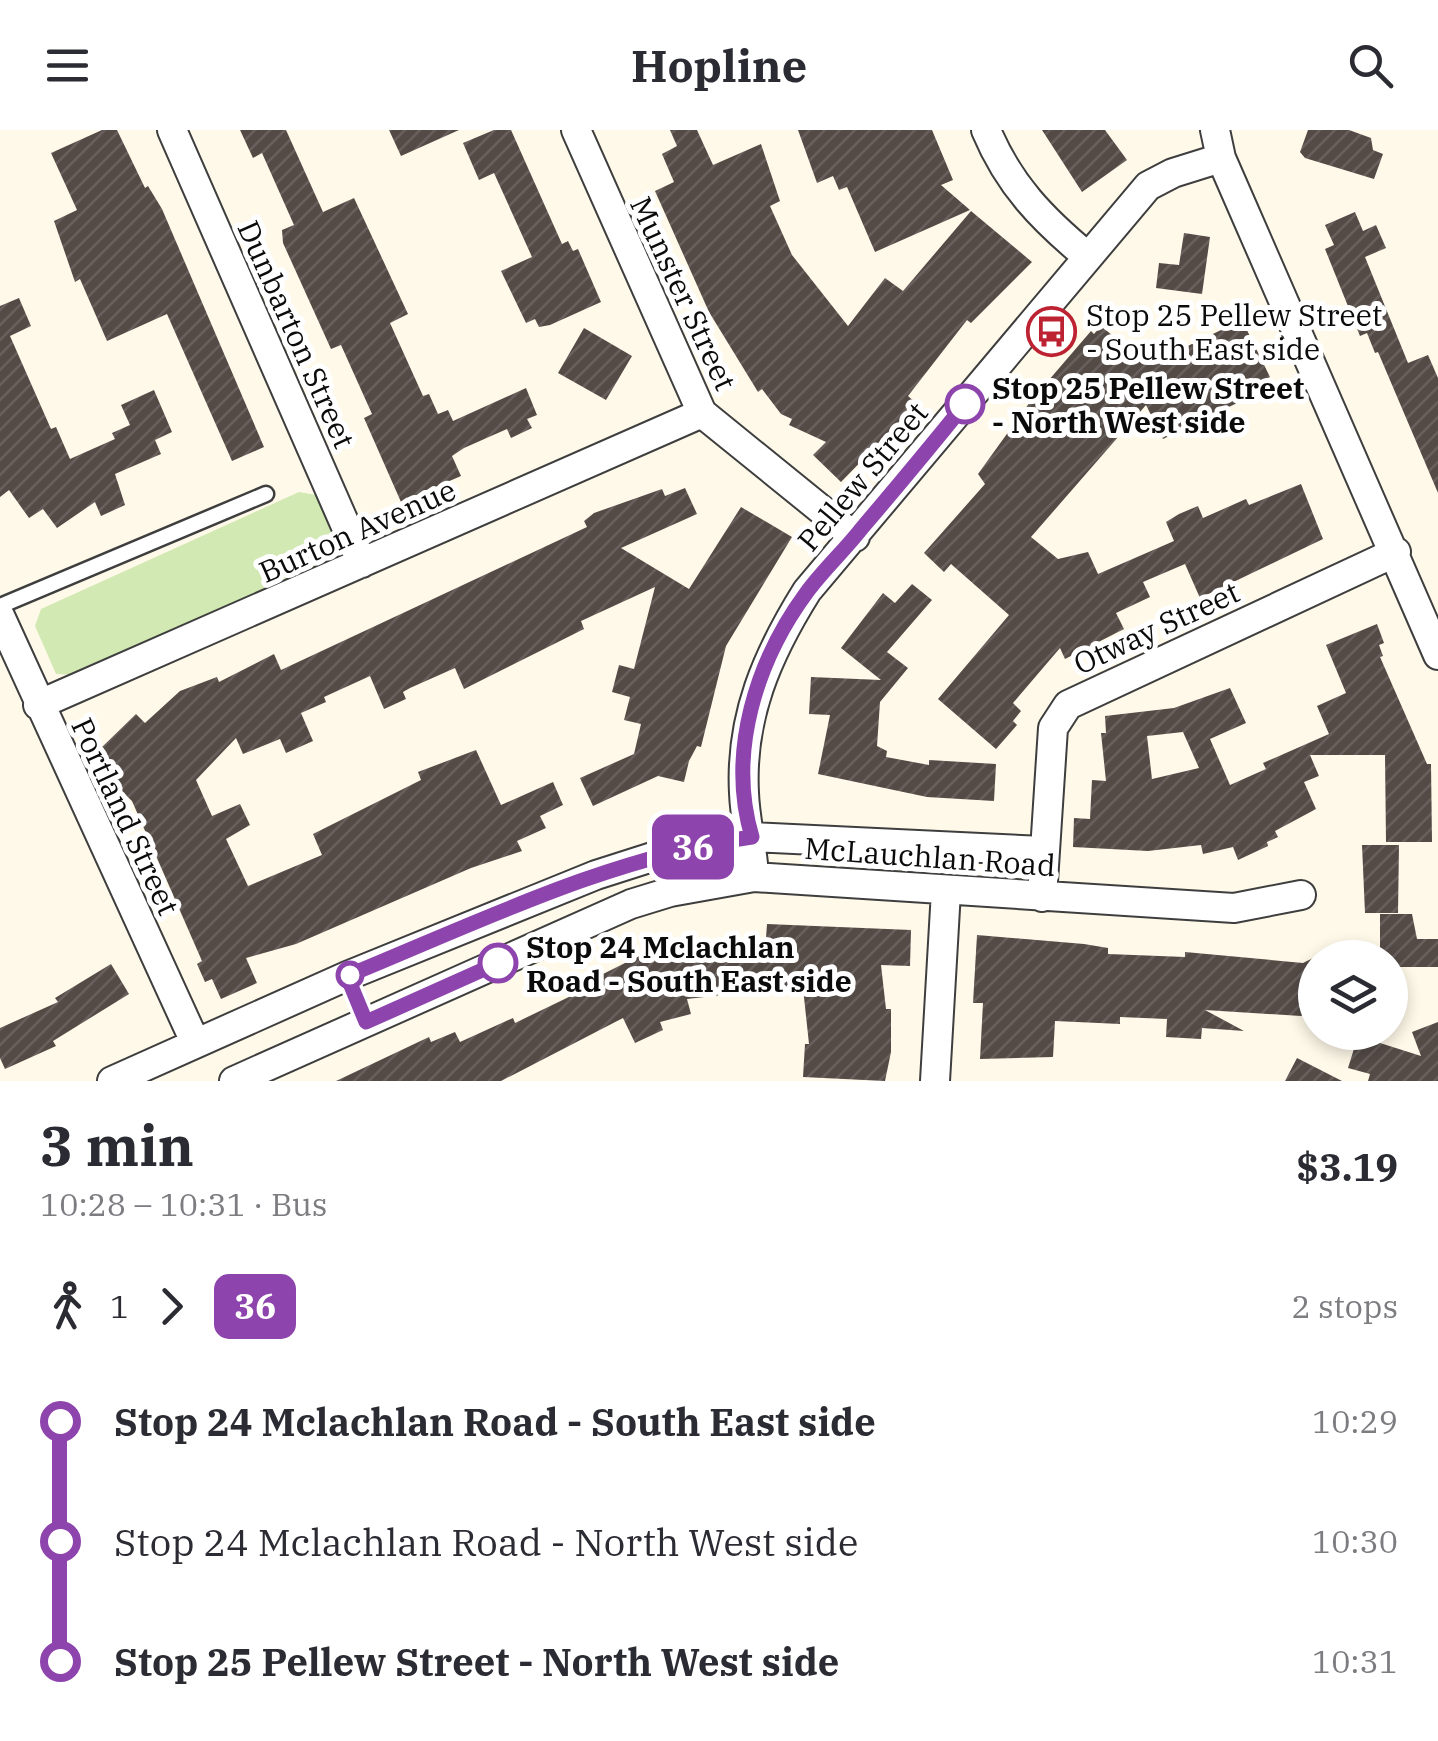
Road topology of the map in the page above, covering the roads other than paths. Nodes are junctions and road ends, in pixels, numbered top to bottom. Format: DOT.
graph roads {
  1 [pos="172,130"];
  2 [pos="576,130"];
  3 [pos="986,130"];
  4 [pos="1215,130"];
  5 [pos="1221,158"];
  6 [pos="1088,257"];
  7 [pos="702,412"];
  8 [pos="266,494"];
  9 [pos="855,537"];
  10 [pos="1396,552"];
  11 [pos="362,564"];
  12 [pos="0,606"];
  13 [pos="0,616"];
  14 [pos="1438,655"];
  15 [pos="38,705"];
  16 [pos="752,837"];
  17 [pos="1043,851"];
  18 [pos="754,877"];
  19 [pos="946,892"];
  20 [pos="1301,895"];
  21 [pos="1042,896"];
  22 [pos="347,976"];
  23 [pos="366,1022"];
  24 [pos="195,1042"];
  25 [pos="112,1081"];
  26 [pos="234,1081"];
  27 [pos="935,1081"];
  1 -- 11 [label="street, Dunbarton Street"];
  2 -- 7 [label="street, Munster Street"];
  3 -- 6 [label="street"];
  4 -- 5 [label="street"];
  5 -- 6 [label="street, Pellew Street"];
  5 -- 10 [label="street"];
  6 -- 9 [label="street, Pellew Street"];
  7 -- 9 [label="street, Munster Street"];
  7 -- 11 [label="street, Burton Avenue"];
  8 -- 12 [label="lane"];
  9 -- 16 [label="street, Pellew Street"];
  10 -- 14 [label="street"];
  10 -- 17 [label="street, Otway Street"];
  11 -- 15 [label="street, Burton Avenue"];
  13 -- 15 [label="street, Portland Street"];
  15 -- 24 [label="street, Portland Street"];
  16 -- 17 [label="street, McLauchlan Road"];
  16 -- 18 [label="street, Pellew Street"];
  16 -- 22 [label="street, McLauchlan Road"];
  17 -- 21 [label="street, Otway Street"];
  18 -- 19 [label="street, McLauchlan Road"];
  18 -- 23 [label="street, McLauchlan Road"];
  19 -- 21 [label="street, McLauchlan Road"];
  19 -- 27 [label="street"];
  20 -- 21 [label="street, McLauchlan Road"];
  22 -- 23 [label="lane"];
  22 -- 24 [label="street, McLauchlan Road"];
  23 -- 26 [label="street, McLauchlan Road"];
  24 -- 25 [label="street, McLauchlan Road"];
}
